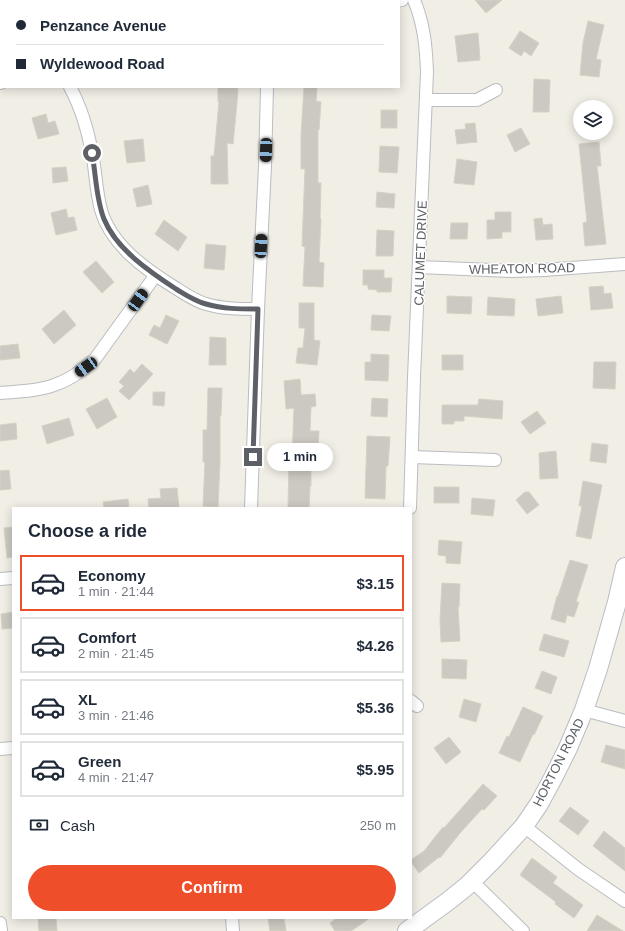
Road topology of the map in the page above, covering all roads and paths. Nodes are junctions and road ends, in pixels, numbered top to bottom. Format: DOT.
graph roads {
  1 [pos="414,0"];
  2 [pos="70,88"];
  3 [pos="267,88"];
  4 [pos="496,90"];
  5 [pos="426,100"];
  6 [pos="625,264"];
  7 [pos="419,267"];
  8 [pos="155,276"];
  9 [pos="258,309"];
  10 [pos="0,393"];
  11 [pos="412,457"];
  12 [pos="495,460"];
  13 [pos="251,507"];
  14 [pos="410,507"];
  15 [pos="625,567"];
  16 [pos="12,578"];
  17 [pos="0,579"];
  18 [pos="584,710"];
  19 [pos="625,721"];
  20 [pos="12,748"];
  21 [pos="0,749"];
  22 [pos="524,826"];
  23 [pos="472,881"];
  24 [pos="625,901"];
  25 [pos="232,919"];
  26 [pos="0,923"];
  27 [pos="411,924"];
  28 [pos="1,931"];
  29 [pos="233,931"];
  30 [pos="523,931"];
  1 -- 5 [label="street, CALUMET DRIVE"];
  2 -- 8 [label="street"];
  3 -- 9 [label="street"];
  4 -- 5 [label="street"];
  5 -- 7 [label="street, CALUMET DRIVE"];
  6 -- 7 [label="street, WHEATON ROAD"];
  7 -- 11 [label="street, CALUMET DRIVE"];
  8 -- 9 [label="street"];
  8 -- 10 [label="street"];
  9 -- 13 [label="street"];
  11 -- 12 [label="street"];
  11 -- 14 [label="street, CALUMET DRIVE"];
  15 -- 18 [label="street, HORTON ROAD"];
  16 -- 17 [label="street"];
  18 -- 19 [label="street"];
  18 -- 22 [label="street, HORTON ROAD"];
  20 -- 21 [label="street"];
  22 -- 23 [label="street, HORTON ROAD"];
  22 -- 24 [label="street"];
  23 -- 27 [label="street, HORTON ROAD"];
  23 -- 30 [label="street"];
  25 -- 29 [label="street"];
  26 -- 28 [label="street"];
}
